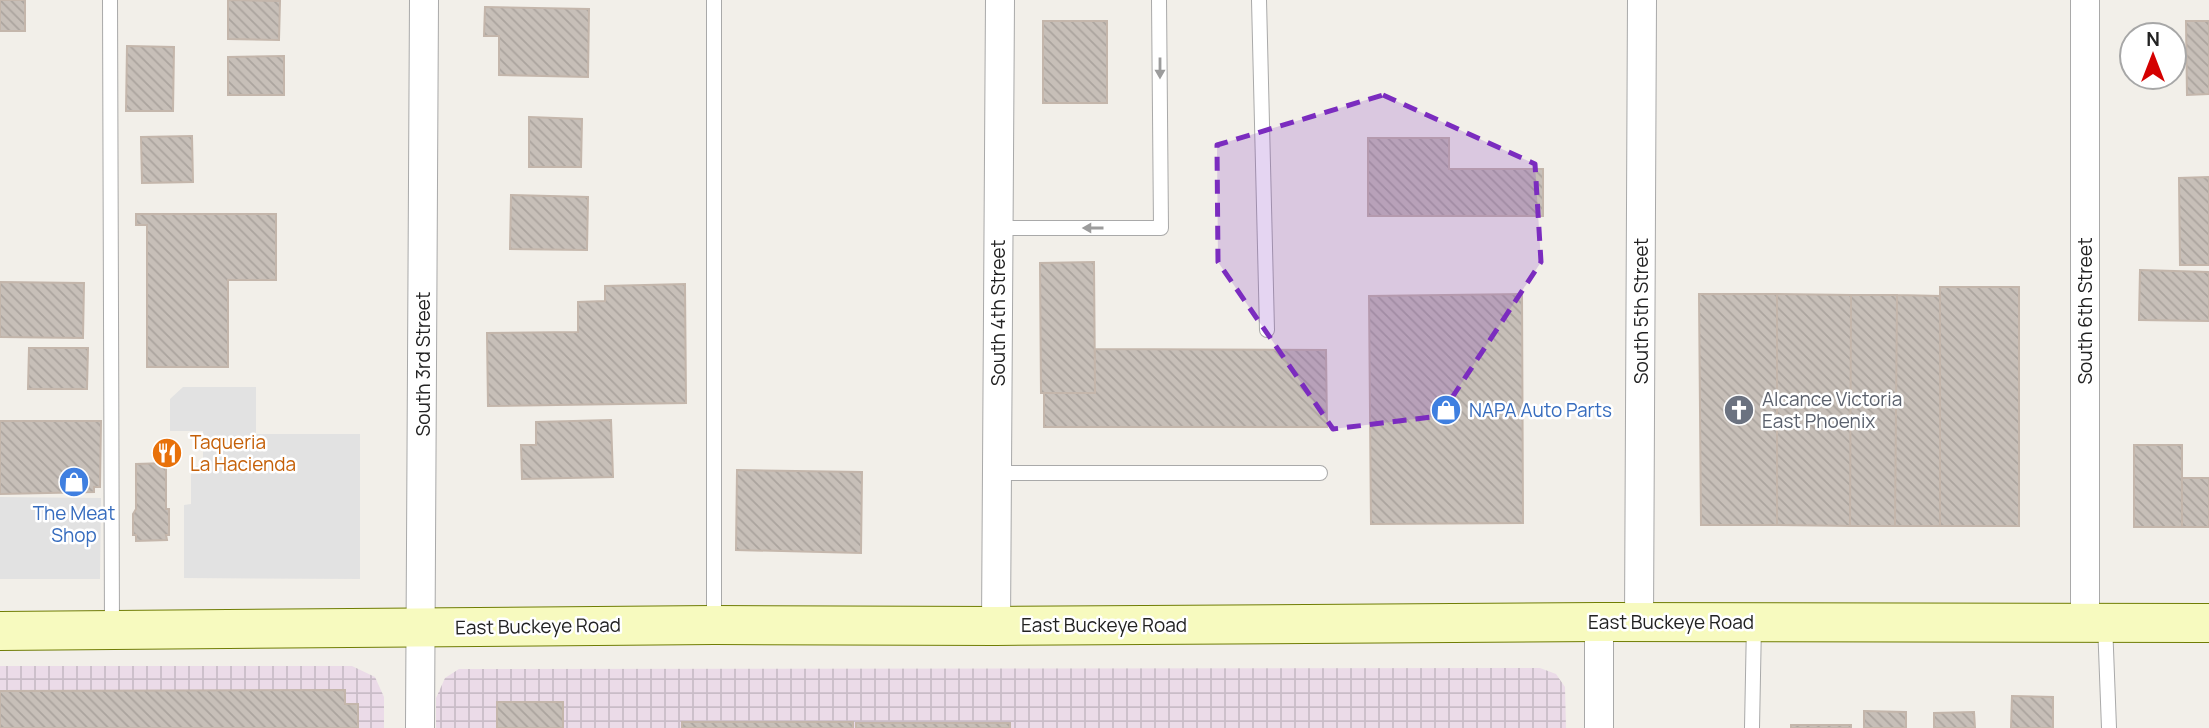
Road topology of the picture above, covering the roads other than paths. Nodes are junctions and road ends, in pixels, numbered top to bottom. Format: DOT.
graph roads {
  1 [pos="110,0"];
  2 [pos="424,0"];
  3 [pos="714,0"];
  4 [pos="1000,0"];
  5 [pos="1159,0"];
  6 [pos="1259,0"];
  7 [pos="1643,0"];
  8 [pos="2085,0"];
  9 [pos="998,228"];
  10 [pos="1267,330"];
  11 [pos="997,473"];
  12 [pos="1320,473"];
  13 [pos="1599,622"];
  14 [pos="1639,622"];
  15 [pos="1754,622"];
  16 [pos="2095,622"];
  17 [pos="2209,623"];
  18 [pos="714,625"];
  19 [pos="996,626"];
  20 [pos="421,627"];
  21 [pos="112,630"];
  22 [pos="0,631"];
  23 [pos="420,728"];
  24 [pos="1599,728"];
  25 [pos="1752,728"];
  26 [pos="2109,728"];
  1 -- 21 [label="lane"];
  2 -- 20 [label="street, South 3rd Street"];
  3 -- 18 [label="lane"];
  4 -- 9 [label="street, South 4th Street"];
  5 -- 9 [label="lane, one-way"];
  6 -- 10 [label="lane"];
  7 -- 14 [label="street, South 5th Street"];
  8 -- 16 [label="street, South 6th Street"];
  9 -- 11 [label="street, South 4th Street"];
  11 -- 12 [label="lane"];
  11 -- 19 [label="street, South 4th Street"];
  13 -- 14 [label="main road, East Buckeye Road"];
  13 -- 19 [label="main road, East Buckeye Road"];
  13 -- 24 [label="street"];
  14 -- 15 [label="main road, East Buckeye Road"];
  15 -- 16 [label="main road, East Buckeye Road"];
  15 -- 25 [label="lane"];
  16 -- 17 [label="main road, East Buckeye Road"];
  16 -- 26 [label="lane"];
  18 -- 19 [label="main road, East Buckeye Road"];
  18 -- 20 [label="main road, East Buckeye Road"];
  20 -- 21 [label="main road, East Buckeye Road"];
  20 -- 23 [label="street, South 3rd Street"];
  21 -- 22 [label="main road, East Buckeye Road"];
}
